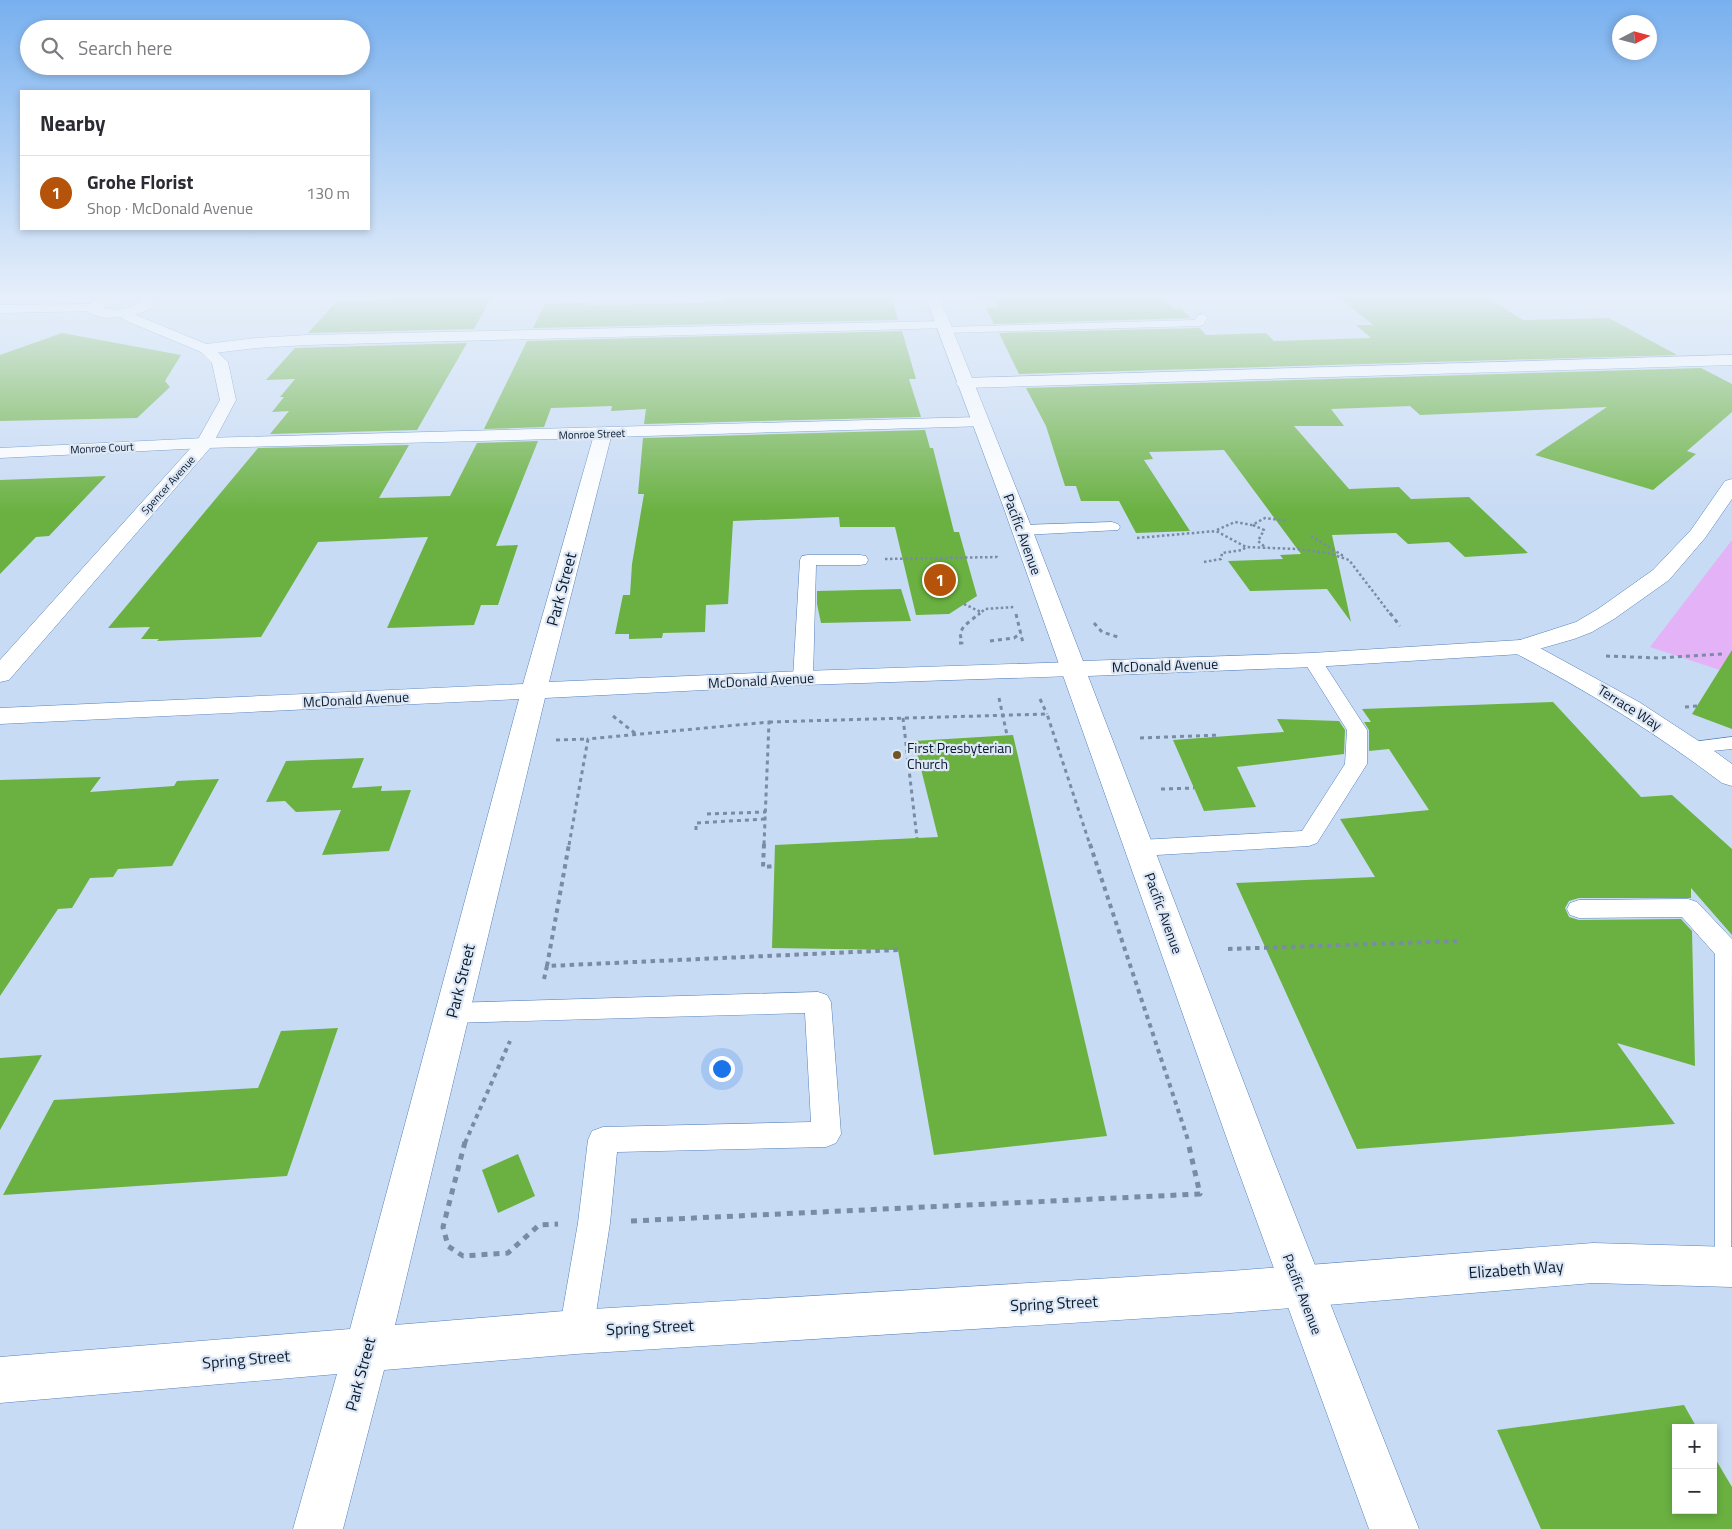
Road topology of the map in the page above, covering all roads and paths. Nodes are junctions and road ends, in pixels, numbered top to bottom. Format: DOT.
graph roads {
  1 [pos="222,369"];
  2 [pos="959,369"];
  3 [pos="1405,369"];
  4 [pos="964,382"];
  5 [pos="980,422"];
  6 [pos="603,434"];
  7 [pos="205,443"];
  8 [pos="0,454"];
  9 [pos="1732,485"];
  10 [pos="1288,521"];
  11 [pos="1252,525"];
  12 [pos="1112,527"];
  13 [pos="1022,530"];
  14 [pos="1216,531"];
  15 [pos="1311,536"];
  16 [pos="1246,547"];
  17 [pos="1267,549"];
  18 [pos="860,560"];
  19 [pos="1349,560"];
  20 [pos="1204,562"];
  21 [pos="1000,566"];
  22 [pos="1012,600"];
  23 [pos="964,604"];
  24 [pos="1015,608"];
  25 [pos="981,612"];
  26 [pos="1094,623"];
  27 [pos="1021,633"];
  28 [pos="1118,637"];
  29 [pos="990,641"];
  30 [pos="962,642"];
  31 [pos="971,642"];
  32 [pos="981,642"];
  33 [pos="952,643"];
  34 [pos="1017,645"];
  35 [pos="1521,647"];
  36 [pos="994,648"];
  37 [pos="1421,653"];
  38 [pos="1723,654"];
  39 [pos="1606,656"];
  40 [pos="1312,660"];
  41 [pos="1073,669"];
  42 [pos="0,675"];
  43 [pos="802,678"];
  44 [pos="534,691"];
  45 [pos="1006,697"];
  46 [pos="1039,698"];
  47 [pos="606,710"];
  48 [pos="1047,714"];
  49 [pos="0,716"];
  50 [pos="1003,716"];
  51 [pos="903,718"];
  52 [pos="769,722"];
  53 [pos="558,732"];
  54 [pos="636,735"];
  55 [pos="1007,735"];
  56 [pos="1220,735"];
  57 [pos="1140,738"];
  58 [pos="588,739"];
  59 [pos="1732,743"];
  60 [pos="1692,746"];
  61 [pos="1732,777"];
  62 [pos="1194,788"];
  63 [pos="1161,789"];
  64 [pos="766,812"];
  65 [pos="707,814"];
  66 [pos="765,819"];
  67 [pos="696,830"];
  68 [pos="916,838"];
  69 [pos="1140,848"];
  70 [pos="774,866"];
  71 [pos="1579,909"];
  72 [pos="1457,941"];
  73 [pos="1228,949"];
  74 [pos="898,950"];
  75 [pos="547,966"];
  76 [pos="523,1012"];
  77 [pos="452,1013"];
  78 [pos="594,1223"];
  79 [pos="1732,1267"];
  80 [pos="1300,1286"];
  81 [pos="576,1332"];
  82 [pos="367,1348"];
  83 [pos="0,1380"];
  84 [pos="318,1529"];
  85 [pos="1394,1529"];
  1 -- 7 [label="street, Spencer Avenue"];
  2 -- 4 [label="street, Pacific Avenue"];
  3 -- 4 [label="street"];
  4 -- 5 [label="street, Pacific Avenue"];
  5 -- 6 [label="street, Monroe Street"];
  5 -- 13 [label="street, Pacific Avenue"];
  6 -- 7 [label="street, Monroe Street"];
  6 -- 44 [label="street, Park Street"];
  7 -- 8 [label="street, Monroe Court"];
  7 -- 42 [label="street, Spencer Avenue"];
  9 -- 35 [label="street, McDonald Avenue"];
  10 -- 11 [label="path"];
  11 -- 14 [label="path"];
  11 -- 17 [label="path"];
  12 -- 13 [label="lane"];
  12 -- 14 [label="path"];
  13 -- 41 [label="street, Pacific Avenue"];
  14 -- 16 [label="path"];
  15 -- 19 [label="path"];
  16 -- 17 [label="path"];
  16 -- 20 [label="path"];
  17 -- 19 [label="path"];
  18 -- 21 [label="path"];
  18 -- 43 [label="lane"];
  19 -- 37 [label="path"];
  22 -- 24 [label="path"];
  23 -- 25 [label="path"];
  24 -- 25 [label="path"];
  24 -- 27 [label="path"];
  25 -- 30 [label="path"];
  26 -- 28 [label="path"];
  27 -- 29 [label="path"];
  27 -- 34 [label="path"];
  29 -- 32 [label="path"];
  29 -- 36 [label="path"];
  30 -- 31 [label="path"];
  30 -- 33 [label="path"];
  35 -- 37 [label="street, McDonald Avenue"];
  35 -- 60 [label="street, Terrace Way"];
  37 -- 40 [label="street, McDonald Avenue"];
  38 -- 39 [label="path"];
  40 -- 41 [label="street, McDonald Avenue"];
  40 -- 69 [label="lane"];
  41 -- 43 [label="street, McDonald Avenue"];
  41 -- 69 [label="street, Pacific Avenue"];
  43 -- 44 [label="street, McDonald Avenue"];
  44 -- 49 [label="street, McDonald Avenue"];
  44 -- 77 [label="street, Park Street"];
  45 -- 50 [label="path"];
  46 -- 48 [label="path"];
  47 -- 54 [label="path"];
  48 -- 50 [label="path"];
  48 -- 78 [label="path"];
  50 -- 51 [label="path"];
  50 -- 55 [label="path"];
  51 -- 52 [label="path"];
  51 -- 68 [label="path"];
  52 -- 54 [label="path"];
  52 -- 64 [label="path"];
  53 -- 58 [label="path"];
  54 -- 58 [label="path"];
  56 -- 57 [label="path"];
  58 -- 75 [label="path"];
  59 -- 60 [label="lane"];
  60 -- 61 [label="street, Terrace Way"];
  62 -- 63 [label="path"];
  64 -- 65 [label="path"];
  64 -- 66 [label="path"];
  66 -- 67 [label="path"];
  66 -- 70 [label="path"];
  69 -- 80 [label="street, Pacific Avenue"];
  71 -- 79 [label="lane"];
  72 -- 73 [label="path"];
  74 -- 75 [label="path"];
  75 -- 76 [label="path"];
  76 -- 77 [label="lane"];
  76 -- 78 [label="path"];
  76 -- 78 [label="lane"];
  77 -- 82 [label="street, Park Street"];
  78 -- 81 [label="lane"];
  79 -- 80 [label="street, Elizabeth Way"];
  80 -- 81 [label="street, Spring Street"];
  80 -- 85 [label="street, Pacific Avenue"];
  81 -- 82 [label="street, Spring Street"];
  82 -- 83 [label="street, Spring Street"];
  82 -- 84 [label="street, Park Street"];
}
